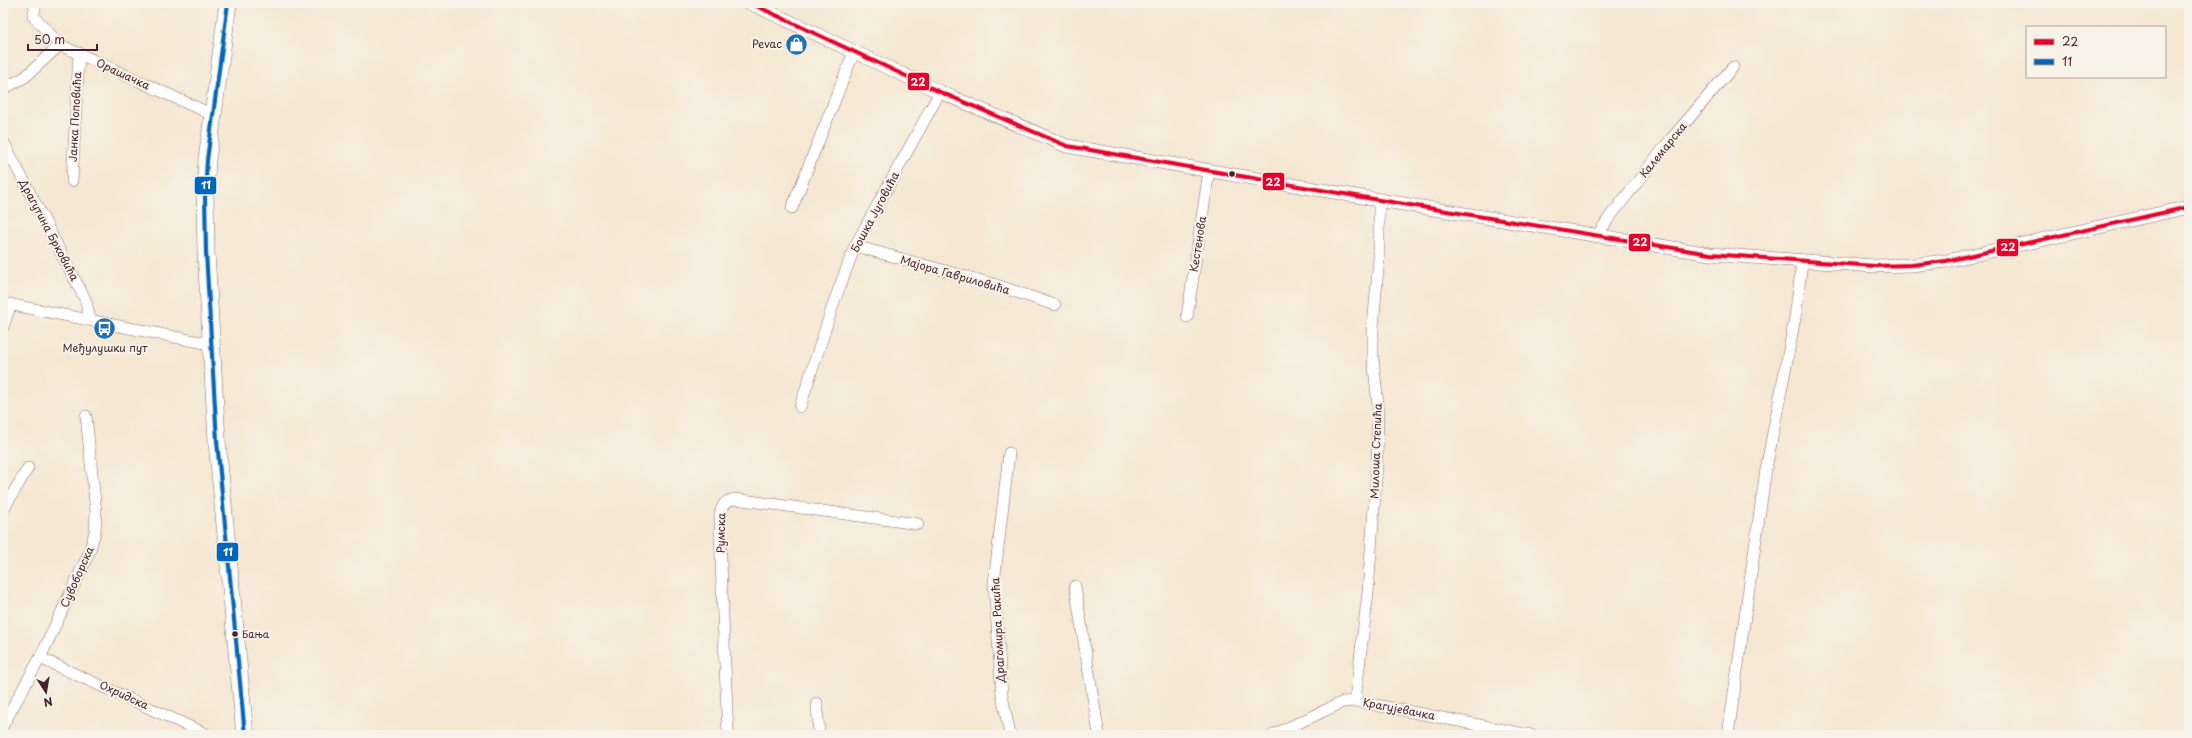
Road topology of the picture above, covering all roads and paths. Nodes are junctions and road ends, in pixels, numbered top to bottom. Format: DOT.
graph roads {
  1 [pos="33,3"];
  2 [pos="228,3"];
  3 [pos="750,3"];
  4 [pos="60,45"];
  5 [pos="854,52"];
  6 [pos="79,53"];
  7 [pos="1733,67"];
  8 [pos="7,87"];
  9 [pos="940,92"];
  10 [pos="213,116"];
  11 [pos="3,141"];
  12 [pos="1209,172"];
  13 [pos="72,181"];
  14 [pos="1379,200"];
  15 [pos="2189,207"];
  16 [pos="792,208"];
  17 [pos="1597,236"];
  18 [pos="855,246"];
  19 [pos="1802,262"];
  20 [pos="7,304"];
  21 [pos="1054,305"];
  22 [pos="1187,317"];
  23 [pos="90,320"];
  24 [pos="3,327"];
  25 [pos="210,344"];
  26 [pos="800,407"];
  27 [pos="86,416"];
  28 [pos="1008,453"];
  29 [pos="28,468"];
  30 [pos="3,510"];
  31 [pos="918,524"];
  32 [pos="1075,586"];
  33 [pos="40,658"];
  34 [pos="1355,701"];
  35 [pos="817,704"];
  36 [pos="3,725"];
  37 [pos="208,735"];
  38 [pos="246,735"];
  39 [pos="728,735"];
  40 [pos="819,735"];
  41 [pos="1010,735"];
  42 [pos="1099,735"];
  43 [pos="1273,735"];
  44 [pos="1532,735"];
  45 [pos="1728,735"];
  1 -- 4 [label="street, Орашачка"];
  2 -- 10 [label="main road"];
  3 -- 5 [label="street"];
  4 -- 6 [label="street, Орашачка"];
  4 -- 8 [label="street"];
  5 -- 9 [label="street"];
  5 -- 16 [label="street"];
  6 -- 10 [label="street, Орашачка"];
  6 -- 13 [label="street, Јанка Поповића"];
  7 -- 17 [label="street, Калемарска"];
  9 -- 12 [label="street"];
  9 -- 18 [label="street, Бошка Југовића"];
  10 -- 25 [label="main road"];
  11 -- 23 [label="street, Драгутина Брковића"];
  12 -- 14 [label="street"];
  12 -- 22 [label="street, Кестенова"];
  14 -- 17 [label="street"];
  14 -- 34 [label="street, Милоша Степића"];
  15 -- 19 [label="street"];
  17 -- 19 [label="street"];
  18 -- 21 [label="street, Мајора Гавриловића"];
  18 -- 26 [label="street, Бошка Југовића"];
  19 -- 45 [label="street"];
  20 -- 23 [label="street"];
  20 -- 24 [label="street"];
  23 -- 25 [label="street"];
  25 -- 38 [label="main road"];
  27 -- 33 [label="street, Сувоборска"];
  28 -- 41 [label="street, Драгомира Ракића"];
  29 -- 30 [label="street"];
  31 -- 39 [label="street, Румска"];
  32 -- 42 [label="street"];
  33 -- 36 [label="street, Сувоборска"];
  33 -- 37 [label="street, Охридска"];
  34 -- 43 [label="street, Крагујевачка"];
  34 -- 44 [label="street, Крагујевачка"];
  35 -- 40 [label="street"];
}
